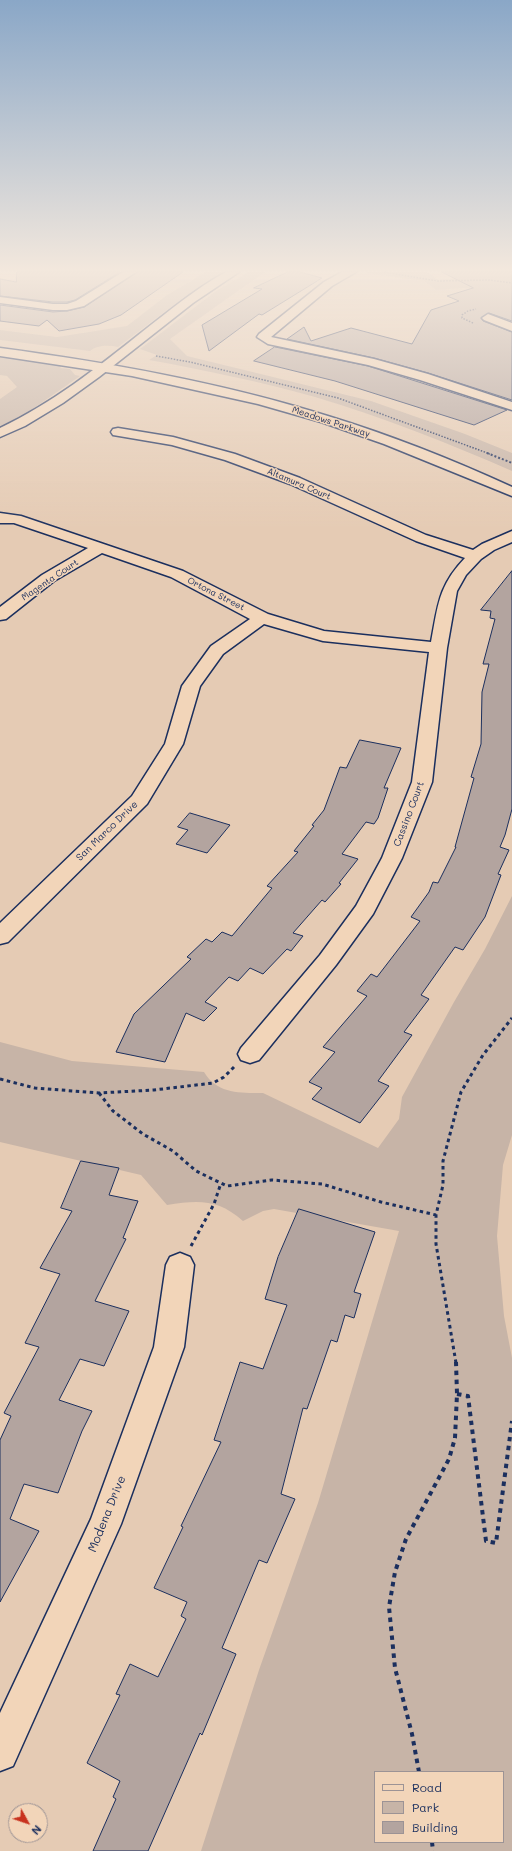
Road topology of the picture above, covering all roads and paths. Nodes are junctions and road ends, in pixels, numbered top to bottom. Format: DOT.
graph roads {
  1 [pos="47,358"];
  2 [pos="116,358"];
  3 [pos="118,358"];
  4 [pos="169,358"];
  5 [pos="353,358"];
  6 [pos="104,366"];
  7 [pos="512,406"];
  8 [pos="118,432"];
  9 [pos="0,433"];
  10 [pos="413,436"];
  11 [pos="512,463"];
  12 [pos="512,492"];
  13 [pos="0,518"];
  14 [pos="512,536"];
  15 [pos="101,546"];
  16 [pos="475,556"];
  17 [pos="0,615"];
  18 [pos="262,618"];
  19 [pos="438,648"];
  20 [pos="4,927"];
  21 [pos="512,1018"];
  22 [pos="250,1054"];
  23 [pos="0,1079"];
  24 [pos="100,1093"];
  25 [pos="221,1183"];
  26 [pos="436,1215"];
  27 [pos="180,1265"];
  28 [pos="457,1394"];
  29 [pos="512,1422"];
  30 [pos="0,1752"];
  31 [pos="419,1771"];
  1 -- 6 [label="street, Meadows Parkway"];
  2 -- 6 [label="street"];
  3 -- 10 [label="street, Meadows Parkway"];
  4 -- 11 [label="path"];
  5 -- 7 [label="street"];
  6 -- 9 [label="street"];
  6 -- 12 [label="street, Meadows Parkway"];
  8 -- 16 [label="street, Altamura Court"];
  13 -- 15 [label="street, Ortona Street"];
  14 -- 16 [label="street, Cassino Court"];
  15 -- 17 [label="street, Magenta Court"];
  15 -- 18 [label="street, Ortona Street"];
  16 -- 19 [label="street, Cassino Court"];
  18 -- 19 [label="street, Ortona Street"];
  18 -- 20 [label="street, San Marco Drive"];
  19 -- 22 [label="street, Cassino Court"];
  21 -- 26 [label="path"];
  22 -- 24 [label="path"];
  23 -- 24 [label="path"];
  24 -- 25 [label="path"];
  25 -- 26 [label="path"];
  25 -- 27 [label="path"];
  26 -- 28 [label="path"];
  27 -- 30 [label="street, Modena Drive"];
  28 -- 29 [label="path"];
  28 -- 31 [label="path"];
}
